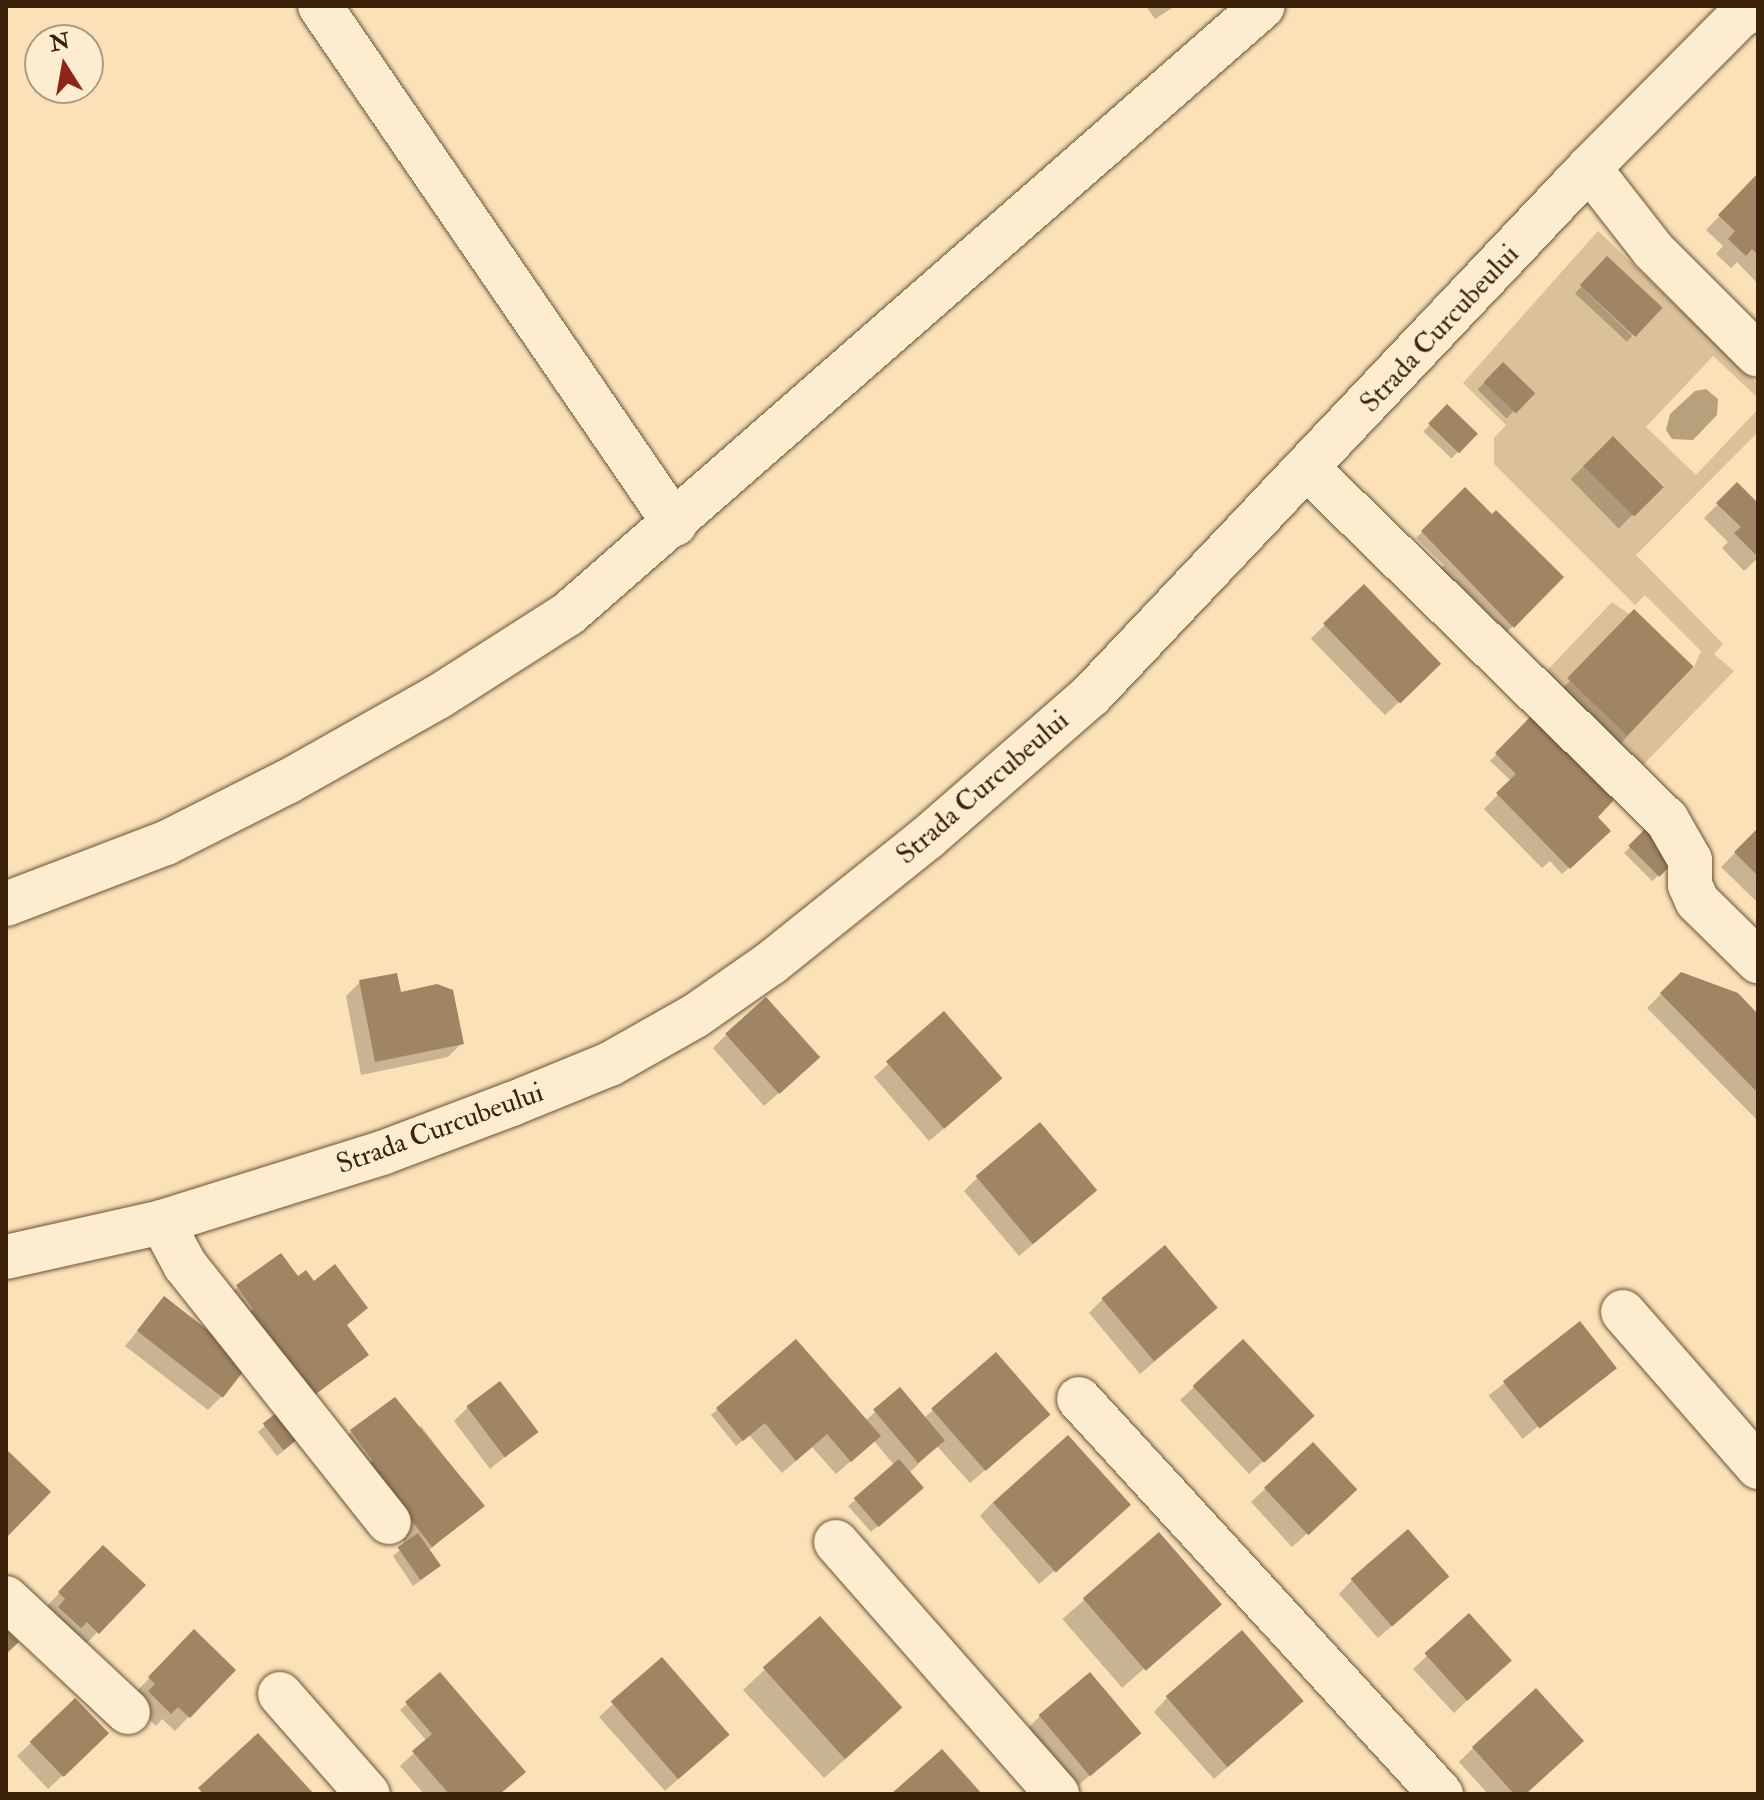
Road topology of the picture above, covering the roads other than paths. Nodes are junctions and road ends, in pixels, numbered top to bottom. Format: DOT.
graph roads {
  1 [pos="320,6"];
  2 [pos="1263,6"];
  3 [pos="1751,20"];
  4 [pos="1589,168"];
  5 [pos="1758,355"];
  6 [pos="1309,470"];
  7 [pos="675,524"];
  8 [pos="6,904"];
  9 [pos="1758,961"];
  10 [pos="162,1222"];
  11 [pos="6,1257"];
  12 [pos="1623,1312"];
  13 [pos="1079,1399"];
  14 [pos="1758,1467"];
  15 [pos="389,1522"];
  16 [pos="836,1542"];
  17 [pos="6,1598"];
  18 [pos="280,1694"];
  19 [pos="128,1712"];
  20 [pos="368,1794"];
  21 [pos="1057,1794"];
  22 [pos="1441,1794"];
  1 -- 7 [label="street"];
  2 -- 7 [label="street"];
  3 -- 4 [label="street, Strada Curcubeului"];
  4 -- 5 [label="street"];
  4 -- 6 [label="street, Strada Curcubeului"];
  6 -- 9 [label="street"];
  6 -- 10 [label="street, Strada Curcubeului"];
  7 -- 8 [label="street"];
  10 -- 11 [label="street, Strada Curcubeului"];
  10 -- 15 [label="street"];
  12 -- 14 [label="street"];
  13 -- 22 [label="street"];
  16 -- 21 [label="street"];
  17 -- 19 [label="street"];
  18 -- 20 [label="street"];
}
